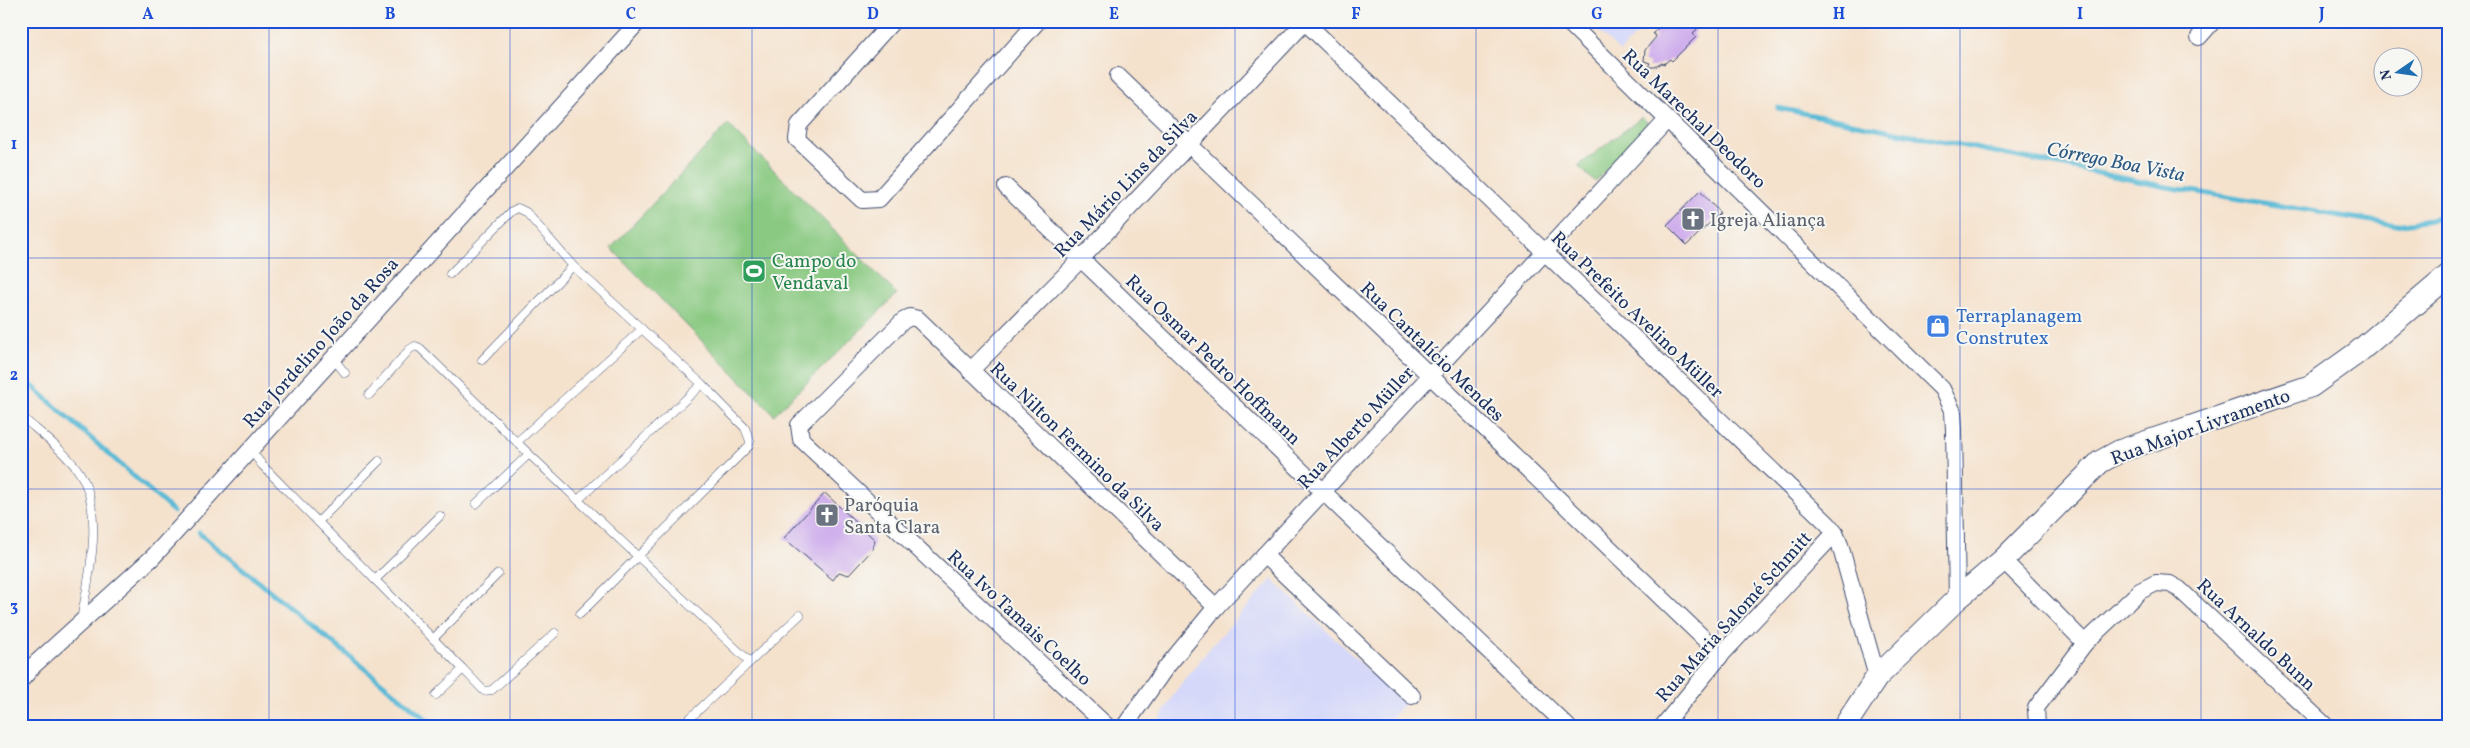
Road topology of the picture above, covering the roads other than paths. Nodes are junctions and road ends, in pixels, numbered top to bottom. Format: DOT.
graph roads {
  1 [pos="639,21"];
  2 [pos="893,21"];
  3 [pos="1038,21"];
  4 [pos="1567,21"];
  5 [pos="2213,21"];
  6 [pos="1305,22"];
  7 [pos="2199,37"];
  8 [pos="1118,76"];
  9 [pos="1667,120"];
  10 [pos="1190,145"];
  11 [pos="1006,187"];
  12 [pos="1544,252"];
  13 [pos="1081,259"];
  14 [pos="573,266"];
  15 [pos="450,274"];
  16 [pos="2449,275"];
  17 [pos="642,329"];
  18 [pos="333,358"];
  19 [pos="482,360"];
  20 [pos="970,371"];
  21 [pos="345,374"];
  22 [pos="1430,376"];
  23 [pos="702,384"];
  24 [pos="369,395"];
  25 [pos="21,416"];
  26 [pos="799,432"];
  27 [pos="517,442"];
  28 [pos="250,449"];
  29 [pos="530,454"];
  30 [pos="379,461"];
  31 [pos="1323,492"];
  32 [pos="578,500"];
  33 [pos="476,504"];
  34 [pos="440,516"];
  35 [pos="318,522"];
  36 [pos="1835,533"];
  37 [pos="1264,555"];
  38 [pos="638,556"];
  39 [pos="2003,560"];
  40 [pos="498,574"];
  41 [pos="375,580"];
  42 [pos="1957,600"];
  43 [pos="1216,607"];
  44 [pos="580,614"];
  45 [pos="800,615"];
  46 [pos="80,622"];
  47 [pos="555,632"];
  48 [pos="433,639"];
  49 [pos="2085,643"];
  50 [pos="1721,655"];
  51 [pos="750,662"];
  52 [pos="463,669"];
  53 [pos="1877,677"];
  54 [pos="21,680"];
  55 [pos="436,695"];
  56 [pos="1412,696"];
  57 [pos="687,720"];
  58 [pos="1108,727"];
  59 [pos="1124,727"];
  60 [pos="1568,727"];
  61 [pos="1662,727"];
  62 [pos="1844,727"];
  63 [pos="2037,727"];
  64 [pos="2328,727"];
  1 -- 18 [label="street, Rua Jordelino João da Rosa"];
  2 -- 3 [label="street"];
  4 -- 9 [label="street, Rua Marechal Deodoro"];
  5 -- 7 [label="street"];
  6 -- 10 [label="street, Rua Mário Lins da Silva"];
  6 -- 12 [label="street, Rua Prefeito Avelino Müller"];
  8 -- 10 [label="street, Rua Cantalício Mendes"];
  9 -- 12 [label="street, Rua Alberto Müller"];
  9 -- 42 [label="street, Rua Marechal Deodoro"];
  10 -- 13 [label="street, Rua Mário Lins da Silva"];
  10 -- 22 [label="street, Rua Cantalício Mendes"];
  11 -- 13 [label="street, Rua Osmar Pedro Hoffmann"];
  12 -- 22 [label="street, Rua Alberto Müller"];
  12 -- 36 [label="street, Rua Prefeito Avelino Müller"];
  13 -- 20 [label="street, Rua Mário Lins da Silva"];
  13 -- 31 [label="street, Rua Osmar Pedro Hoffmann"];
  14 -- 15 [label="lane"];
  14 -- 17 [label="lane"];
  14 -- 19 [label="lane"];
  16 -- 39 [label="main road, Rua Major Livramento"];
  17 -- 23 [label="lane"];
  17 -- 27 [label="lane"];
  18 -- 21 [label="lane"];
  18 -- 28 [label="street, Rua Jordelino João da Rosa"];
  20 -- 26 [label="street, Rua Nilton Fermino da Silva"];
  20 -- 43 [label="street, Rua Nilton Fermino da Silva"];
  22 -- 31 [label="street, Rua Alberto Müller"];
  22 -- 50 [label="street, Rua Cantalício Mendes"];
  23 -- 32 [label="lane"];
  23 -- 38 [label="lane"];
  24 -- 27 [label="lane"];
  25 -- 46 [label="lane"];
  26 -- 58 [label="street, Rua Ivo Tamais Coelho"];
  27 -- 29 [label="lane"];
  28 -- 35 [label="lane"];
  28 -- 46 [label="street, Rua Jordelino João da Rosa"];
  29 -- 32 [label="lane"];
  29 -- 33 [label="lane"];
  30 -- 35 [label="lane"];
  31 -- 37 [label="street, Rua Alberto Müller"];
  31 -- 60 [label="street, Rua Osmar Pedro Hoffmann"];
  32 -- 38 [label="lane"];
  34 -- 41 [label="lane"];
  35 -- 41 [label="lane"];
  36 -- 50 [label="street, Rua Maria Salomé Schmitt"];
  36 -- 53 [label="street, Rua Prefeito Avelino Müller"];
  37 -- 43 [label="street, Rua Alberto Müller"];
  37 -- 56 [label="street"];
  38 -- 44 [label="lane"];
  38 -- 51 [label="lane"];
  39 -- 42 [label="main road, Rua Major Livramento"];
  39 -- 49 [label="street"];
  40 -- 48 [label="lane"];
  41 -- 48 [label="lane"];
  42 -- 53 [label="main road, Rua Major Livramento"];
  43 -- 59 [label="street, Rua Alberto Müller"];
  45 -- 51 [label="lane"];
  46 -- 54 [label="street, Rua Jordelino João da Rosa"];
  47 -- 52 [label="lane"];
  48 -- 52 [label="lane"];
  49 -- 63 [label="street, Rua Arnaldo Bunn"];
  49 -- 64 [label="street, Rua Arnaldo Bunn"];
  50 -- 61 [label="street, Rua Maria Salomé Schmitt"];
  51 -- 57 [label="lane"];
  52 -- 55 [label="lane"];
  53 -- 62 [label="main road, Rua Major Livramento"];
}
